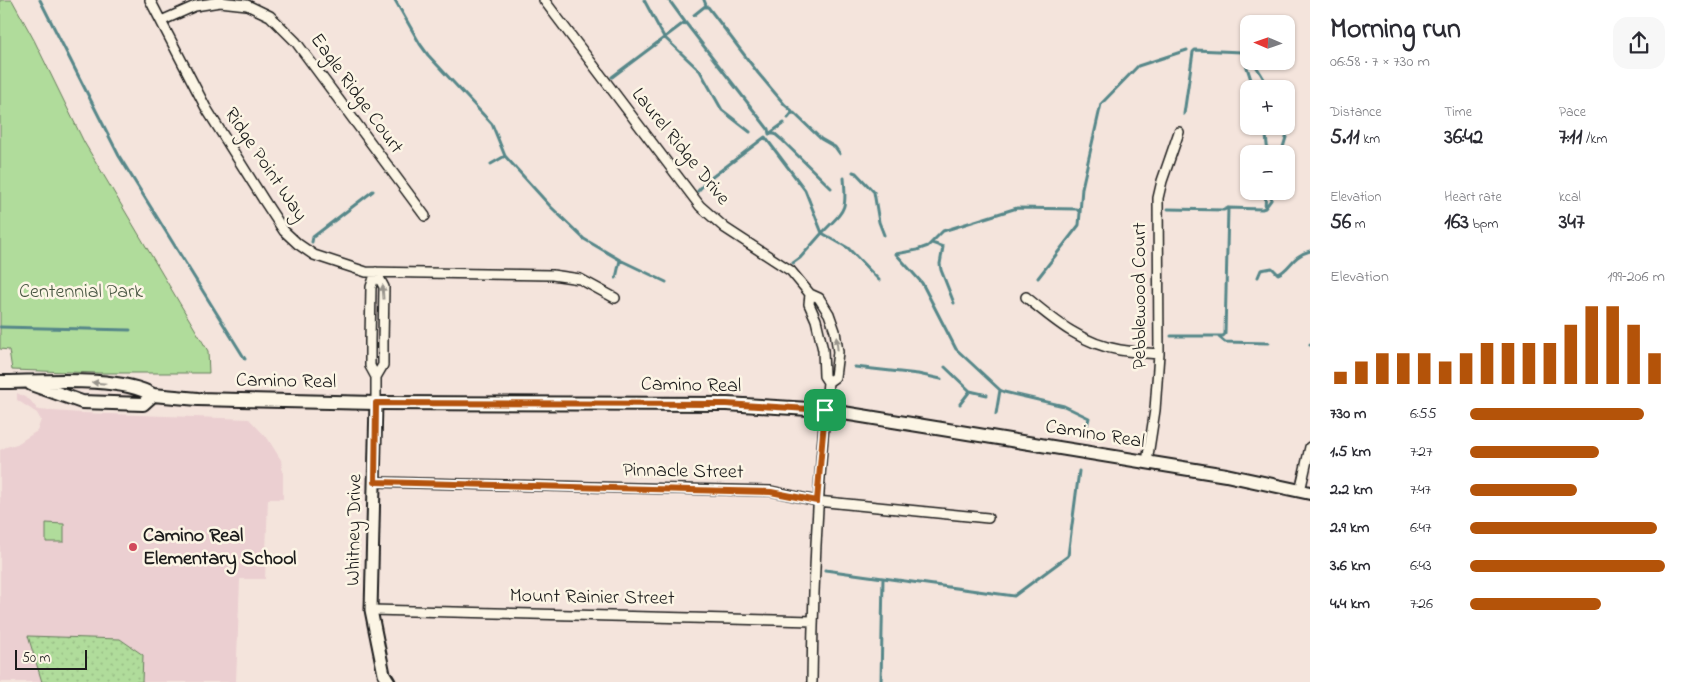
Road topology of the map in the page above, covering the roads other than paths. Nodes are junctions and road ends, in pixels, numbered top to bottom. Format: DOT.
graph roads {
  1 [pos="150,0"];
  2 [pos="544,0"];
  3 [pos="161,21"];
  4 [pos="1179,132"];
  5 [pos="425,216"];
  6 [pos="376,272"];
  7 [pos="810,294"];
  8 [pos="1026,297"];
  9 [pos="614,298"];
  10 [pos="832,322"];
  11 [pos="819,330"];
  12 [pos="370,341"];
  13 [pos="384,342"];
  14 [pos="1159,354"];
  15 [pos="376,377"];
  16 [pos="0,382"];
  17 [pos="26,382"];
  18 [pos="828,382"];
  19 [pos="153,395"];
  20 [pos="376,403"];
  21 [pos="825,410"];
  22 [pos="1310,447"];
  23 [pos="1147,462"];
  24 [pos="375,482"];
  25 [pos="1305,492"];
  26 [pos="817,501"];
  27 [pos="988,518"];
  28 [pos="371,610"];
  29 [pos="812,620"];
  30 [pos="389,682"];
  31 [pos="812,682"];
  1 -- 3 [label="street, Ridge Point Way"];
  2 -- 7 [label="street, Laurel Ridge Drive"];
  3 -- 5 [label="street, Eagle Ridge Court"];
  3 -- 6 [label="street, Ridge Point Way"];
  4 -- 14 [label="street, Pebblewood Court"];
  6 -- 9 [label="street, Ridge Point Way"];
  6 -- 12 [label="street, Whitney Drive"];
  13 -- 6 [label="street, Whitney Drive, one-way"];
  7 -- 10 [label="street, Laurel Ridge Drive"];
  7 -- 11 [label="street, Laurel Ridge Drive"];
  8 -- 14 [label="street"];
  10 -- 11 [label="street"];
  18 -- 10 [label="street, Laurel Ridge Drive, one-way"];
  11 -- 18 [label="street, Laurel Ridge Drive"];
  12 -- 13 [label="street"];
  12 -- 15 [label="street, Whitney Drive"];
  13 -- 15 [label="street, Whitney Drive"];
  14 -- 23 [label="street, Pebblewood Court"];
  15 -- 20 [label="street, Whitney Drive"];
  16 -- 17 [label="main road, Camino Real"];
  19 -- 17 [label="main road, Camino Real, one-way"];
  17 -- 19 [label="main road, Camino Real"];
  18 -- 21 [label="street, Laurel Ridge Drive"];
  19 -- 20 [label="main road, Camino Real"];
  20 -- 21 [label="main road, Camino Real"];
  20 -- 24 [label="street, Whitney Drive"];
  21 -- 23 [label="main road, Camino Real"];
  21 -- 26 [label="street, Laurel Ridge Drive"];
  22 -- 25 [label="street"];
  23 -- 25 [label="main road, Camino Real"];
  24 -- 26 [label="street, Pinnacle Street"];
  24 -- 28 [label="street, Whitney Drive"];
  26 -- 27 [label="street, Pinnacle Street"];
  26 -- 29 [label="street, Laurel Ridge Drive"];
  28 -- 29 [label="street, Mount Rainier Street"];
  28 -- 30 [label="street, Whitney Drive"];
  29 -- 31 [label="street, Laurel Ridge Drive"];
}
